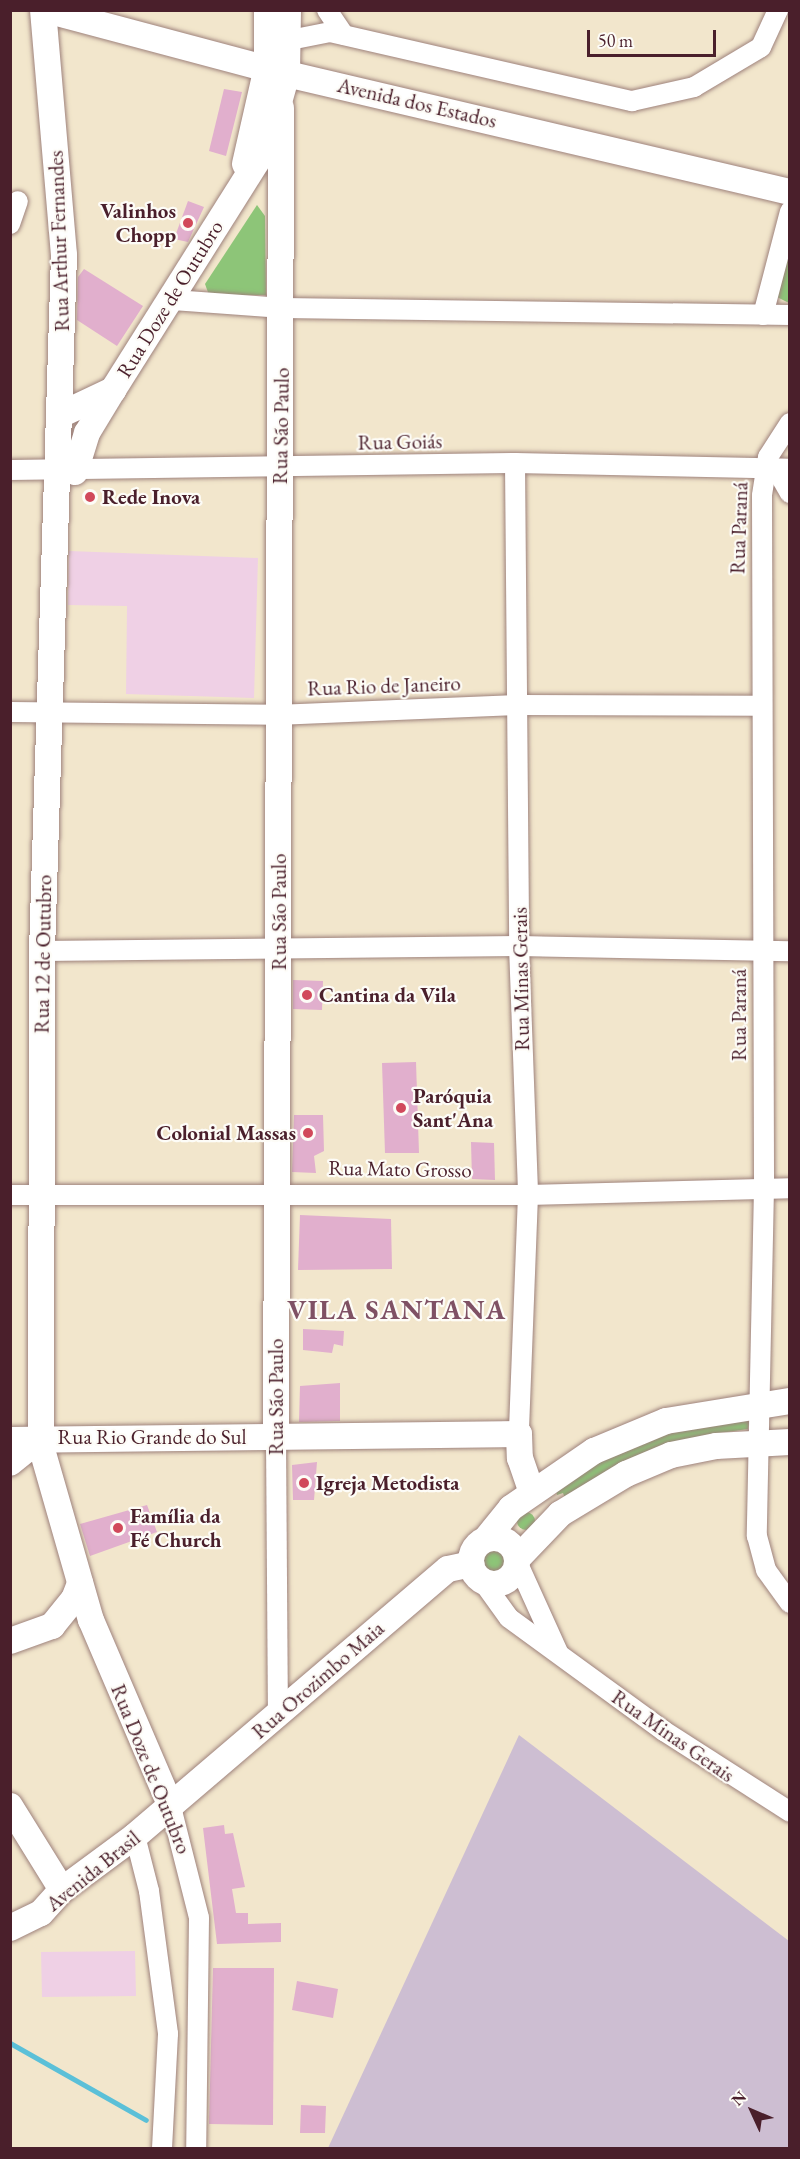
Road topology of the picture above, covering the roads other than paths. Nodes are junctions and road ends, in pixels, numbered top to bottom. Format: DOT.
graph roads {
  1 [pos="45,10"];
  2 [pos="267,10"];
  3 [pos="288,10"];
  4 [pos="327,10"];
  5 [pos="778,10"];
  6 [pos="344,35"];
  7 [pos="290,40"];
  8 [pos="277,70"];
  9 [pos="281,108"];
  10 [pos="239,188"];
  11 [pos="789,192"];
  12 [pos="18,201"];
  13 [pos="789,211"];
  14 [pos="10,224"];
  15 [pos="173,300"];
  16 [pos="283,308"];
  17 [pos="763,315"];
  18 [pos="789,315"];
  19 [pos="113,390"];
  20 [pos="60,415"];
  21 [pos="789,423"];
  22 [pos="515,464"];
  23 [pos="280,468"];
  24 [pos="777,468"];
  25 [pos="10,470"];
  26 [pos="68,472"];
  27 [pos="789,493"];
  28 [pos="519,705"];
  29 [pos="760,706"];
  30 [pos="10,712"];
  31 [pos="49,715"];
  32 [pos="276,715"];
  33 [pos="519,946"];
  34 [pos="42,951"];
  35 [pos="279,951"];
  36 [pos="789,951"];
  37 [pos="763,952"];
  38 [pos="764,1188"];
  39 [pos="789,1188"];
  40 [pos="275,1191"];
  41 [pos="10,1195"];
  42 [pos="42,1195"];
  43 [pos="528,1195"];
  44 [pos="789,1401"];
  45 [pos="759,1404"];
  46 [pos="519,1434"];
  47 [pos="42,1437"];
  48 [pos="276,1437"];
  49 [pos="10,1440"];
  50 [pos="761,1442"];
  51 [pos="789,1442"];
  52 [pos="10,1463"];
  53 [pos="532,1492"];
  54 [pos="560,1514"];
  55 [pos="486,1539"];
  56 [pos="518,1561"];
  57 [pos="477,1573"];
  58 [pos="80,1583"];
  59 [pos="789,1603"];
  60 [pos="10,1641"];
  61 [pos="559,1655"];
  62 [pos="278,1715"];
  63 [pos="10,1806"];
  64 [pos="171,1807"];
  65 [pos="789,1812"];
  66 [pos="135,1836"];
  67 [pos="62,1890"];
  68 [pos="10,1928"];
  69 [pos="162,2148"];
  70 [pos="196,2148"];
  1 -- 8 [label="main road, Avenida dos Estados"];
  1 -- 20 [label="main road, Rua Arthur Fernandes"];
  2 -- 8 [label="main road, Rua Doze de Outubro"];
  3 -- 7 [label="main road, Rua Doze de Outubro"];
  4 -- 6 [label="street"];
  5 -- 6 [label="street"];
  6 -- 7 [label="street"];
  7 -- 8 [label="main road, Rua Doze de Outubro"];
  8 -- 9 [label="main road, Rua Doze de Outubro"];
  8 -- 10 [label="main road, Rua Doze de Outubro"];
  8 -- 11 [label="main road, Avenida dos Estados"];
  9 -- 10 [label="main road, Rua Doze de Outubro"];
  9 -- 16 [label="main road, Rua São Paulo"];
  10 -- 15 [label="main road, Rua Doze de Outubro"];
  12 -- 14 [label="street"];
  13 -- 17 [label="street"];
  15 -- 16 [label="street"];
  15 -- 19 [label="main road, Rua Doze de Outubro"];
  16 -- 17 [label="street"];
  16 -- 23 [label="main road, Rua São Paulo"];
  17 -- 18 [label="street"];
  19 -- 20 [label="main road, Rua Doze de Outubro"];
  19 -- 26 [label="main road"];
  20 -- 26 [label="main road, Rua Arthur Fernandes"];
  21 -- 24 [label="street, Rua Paraná"];
  22 -- 23 [label="street, Rua Goiás"];
  22 -- 24 [label="street, Rua Goiás"];
  22 -- 28 [label="street, Rua Minas Gerais"];
  23 -- 26 [label="street, Rua Goiás"];
  23 -- 32 [label="main road, Rua São Paulo"];
  24 -- 27 [label="street"];
  24 -- 29 [label="street, Rua Paraná"];
  25 -- 26 [label="street, Rua Goiás"];
  26 -- 31 [label="main road, Rua 12 de Outubro"];
  28 -- 29 [label="street, Rua Rio de Janeiro"];
  28 -- 32 [label="street, Rua Rio de Janeiro"];
  28 -- 33 [label="street, Rua Minas Gerais"];
  29 -- 37 [label="street, Rua Paraná"];
  30 -- 31 [label="street, Rua Rio de Janeiro"];
  31 -- 32 [label="street, Rua Rio de Janeiro"];
  31 -- 34 [label="main road, Rua 12 de Outubro"];
  32 -- 35 [label="main road, Rua São Paulo"];
  33 -- 35 [label="street"];
  33 -- 37 [label="street"];
  33 -- 43 [label="street, Rua Minas Gerais"];
  34 -- 35 [label="street"];
  34 -- 42 [label="main road, Rua 12 de Outubro"];
  35 -- 40 [label="main road, Rua São Paulo"];
  36 -- 37 [label="street"];
  37 -- 38 [label="street, Rua Paraná"];
  38 -- 39 [label="street, Rua Mato Grosso"];
  38 -- 43 [label="street, Rua Mato Grosso"];
  38 -- 45 [label="street, Rua Paraná"];
  40 -- 42 [label="street, Rua Mato Grosso"];
  40 -- 43 [label="street, Rua Mato Grosso"];
  40 -- 48 [label="main road, Rua São Paulo"];
  41 -- 42 [label="street, Rua Mato Grosso"];
  42 -- 47 [label="main road, Rua 12 de Outubro"];
  43 -- 46 [label="street, Rua Minas Gerais"];
  44 -- 45 [label="main road"];
  45 -- 50 [label="street, Rua Paraná"];
  45 -- 53 [label="main road"];
  46 -- 48 [label="main road, Rua Rio Grande do Sul"];
  46 -- 53 [label="main road, Rua Minas Gerais"];
  47 -- 48 [label="main road, Rua Rio Grande do Sul"];
  47 -- 49 [label="main road"];
  47 -- 52 [label="main road, Rua Rio Grande do Sul"];
  47 -- 58 [label="main road, Rua Doze de Outubro"];
  48 -- 62 [label="street, Rua São Paulo"];
  50 -- 51 [label="main road"];
  50 -- 54 [label="main road"];
  50 -- 59 [label="street, Rua Paraná"];
  53 -- 54 [label="main road"];
  53 -- 55 [label="main road"];
  54 -- 56 [label="main road"];
  55 -- 56 [label="main road"];
  55 -- 57 [label="main road"];
  56 -- 57 [label="main road"];
  56 -- 61 [label="street"];
  57 -- 61 [label="street, Rua Minas Gerais"];
  57 -- 62 [label="main road, Rua Orozimbo Maia"];
  58 -- 60 [label="main road"];
  58 -- 64 [label="main road, Rua Doze de Outubro"];
  61 -- 65 [label="street, Rua Minas Gerais"];
  62 -- 64 [label="main road, Rua Orozimbo Maia"];
  63 -- 67 [label="main road"];
  64 -- 66 [label="main road, Avenida Brasil"];
  64 -- 70 [label="street, Rua Doze de Outubro"];
  66 -- 67 [label="main road, Avenida Brasil"];
  66 -- 69 [label="street, Rua Doze de Outubro"];
  67 -- 68 [label="main road, Avenida Brasil"];
}
